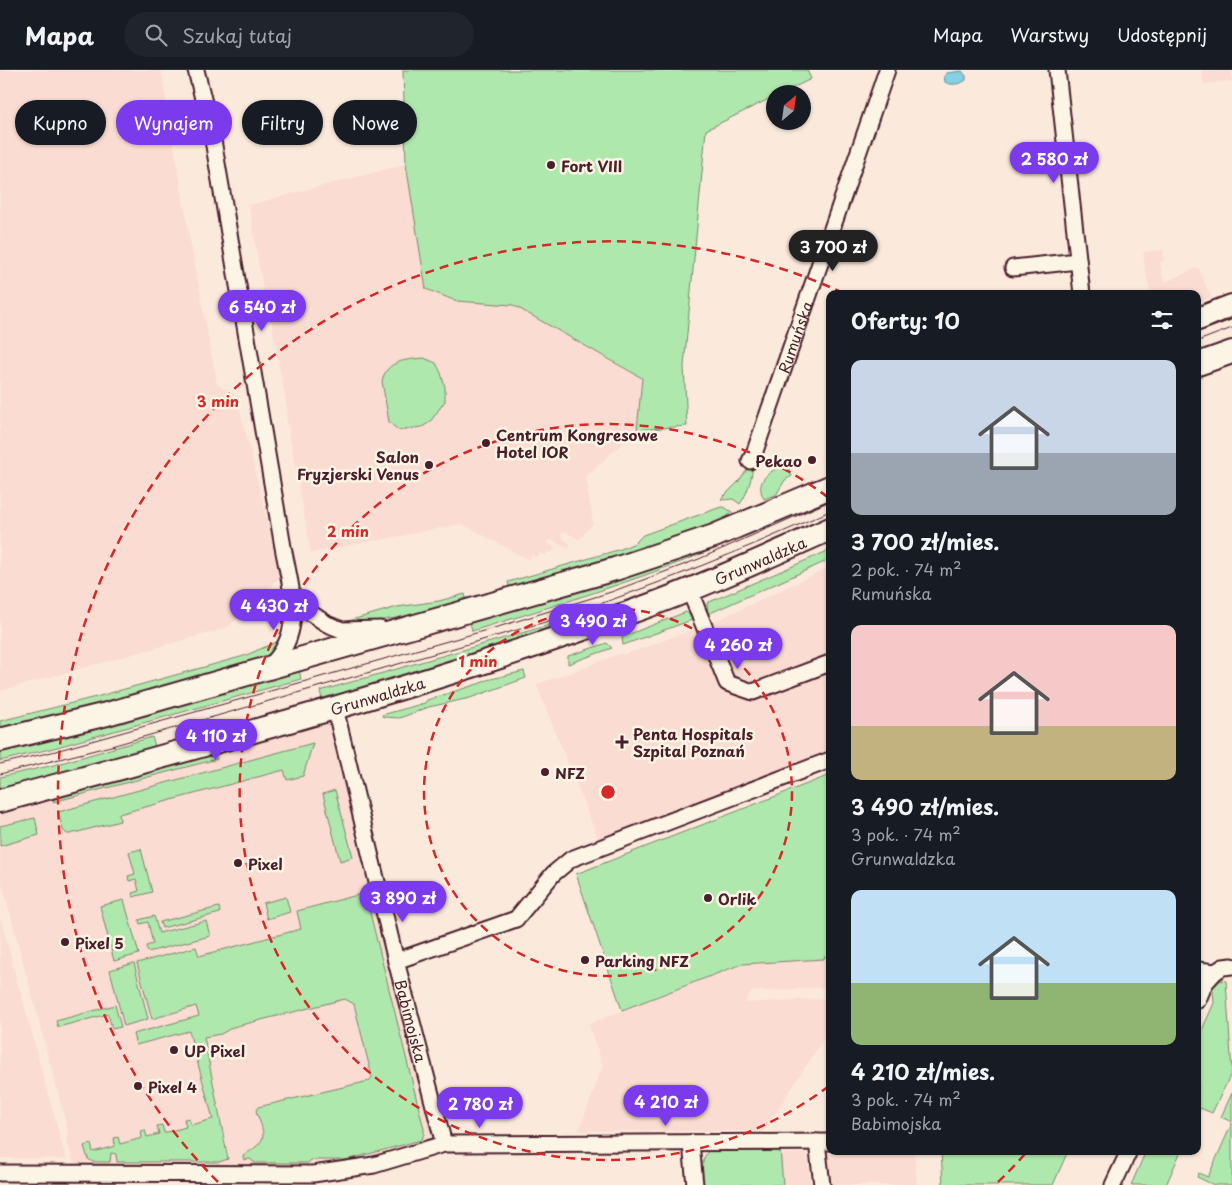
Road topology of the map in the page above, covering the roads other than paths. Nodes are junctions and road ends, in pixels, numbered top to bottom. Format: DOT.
graph roads {
  1 [pos="196,70"];
  2 [pos="887,70"];
  3 [pos="1057,70"];
  4 [pos="1078,261"];
  5 [pos="1013,268"];
  6 [pos="1082,290"];
  7 [pos="1232,306"];
  8 [pos="1201,318"];
  9 [pos="1232,352"];
  10 [pos="1201,363"];
  11 [pos="750,461"];
  12 [pos="826,489"];
  13 [pos="826,531"];
  14 [pos="689,589"];
  15 [pos="294,602"];
  16 [pos="390,632"];
  17 [pos="826,665"];
  18 [pos="269,667"];
  19 [pos="334,708"];
  20 [pos="0,740"];
  21 [pos="826,762"];
  22 [pos="0,801"];
  23 [pos="396,961"];
  24 [pos="1232,966"];
  25 [pos="1201,970"];
  26 [pos="1215,972"];
  27 [pos="1201,993"];
  28 [pos="690,1142"];
  29 [pos="824,1142"];
  30 [pos="444,1144"];
  31 [pos="1127,1155"];
  32 [pos="0,1173"];
  33 [pos="694,1185"];
  34 [pos="822,1185"];
  35 [pos="1113,1185"];
  1 -- 15 [label="street"];
  2 -- 11 [label="street, Rumuńska"];
  3 -- 4 [label="street"];
  4 -- 5 [label="street"];
  4 -- 6 [label="street"];
  7 -- 8 [label="street"];
  9 -- 10 [label="street"];
  12 -- 16 [label="street"];
  13 -- 14 [label="street, Grunwaldzka"];
  14 -- 17 [label="street"];
  14 -- 19 [label="street, Grunwaldzka"];
  15 -- 16 [label="street"];
  15 -- 18 [label="street"];
  16 -- 18 [label="street"];
  18 -- 20 [label="street"];
  19 -- 22 [label="street, Grunwaldzka"];
  19 -- 23 [label="street, Babimojska"];
  21 -- 23 [label="street, Babimojska"];
  23 -- 30 [label="street, Babimojska"];
  24 -- 26 [label="street"];
  25 -- 26 [label="street"];
  26 -- 27 [label="street"];
  28 -- 29 [label="street"];
  28 -- 30 [label="street"];
  28 -- 33 [label="street"];
  29 -- 34 [label="street"];
  30 -- 32 [label="street"];
  31 -- 35 [label="street"];
}
